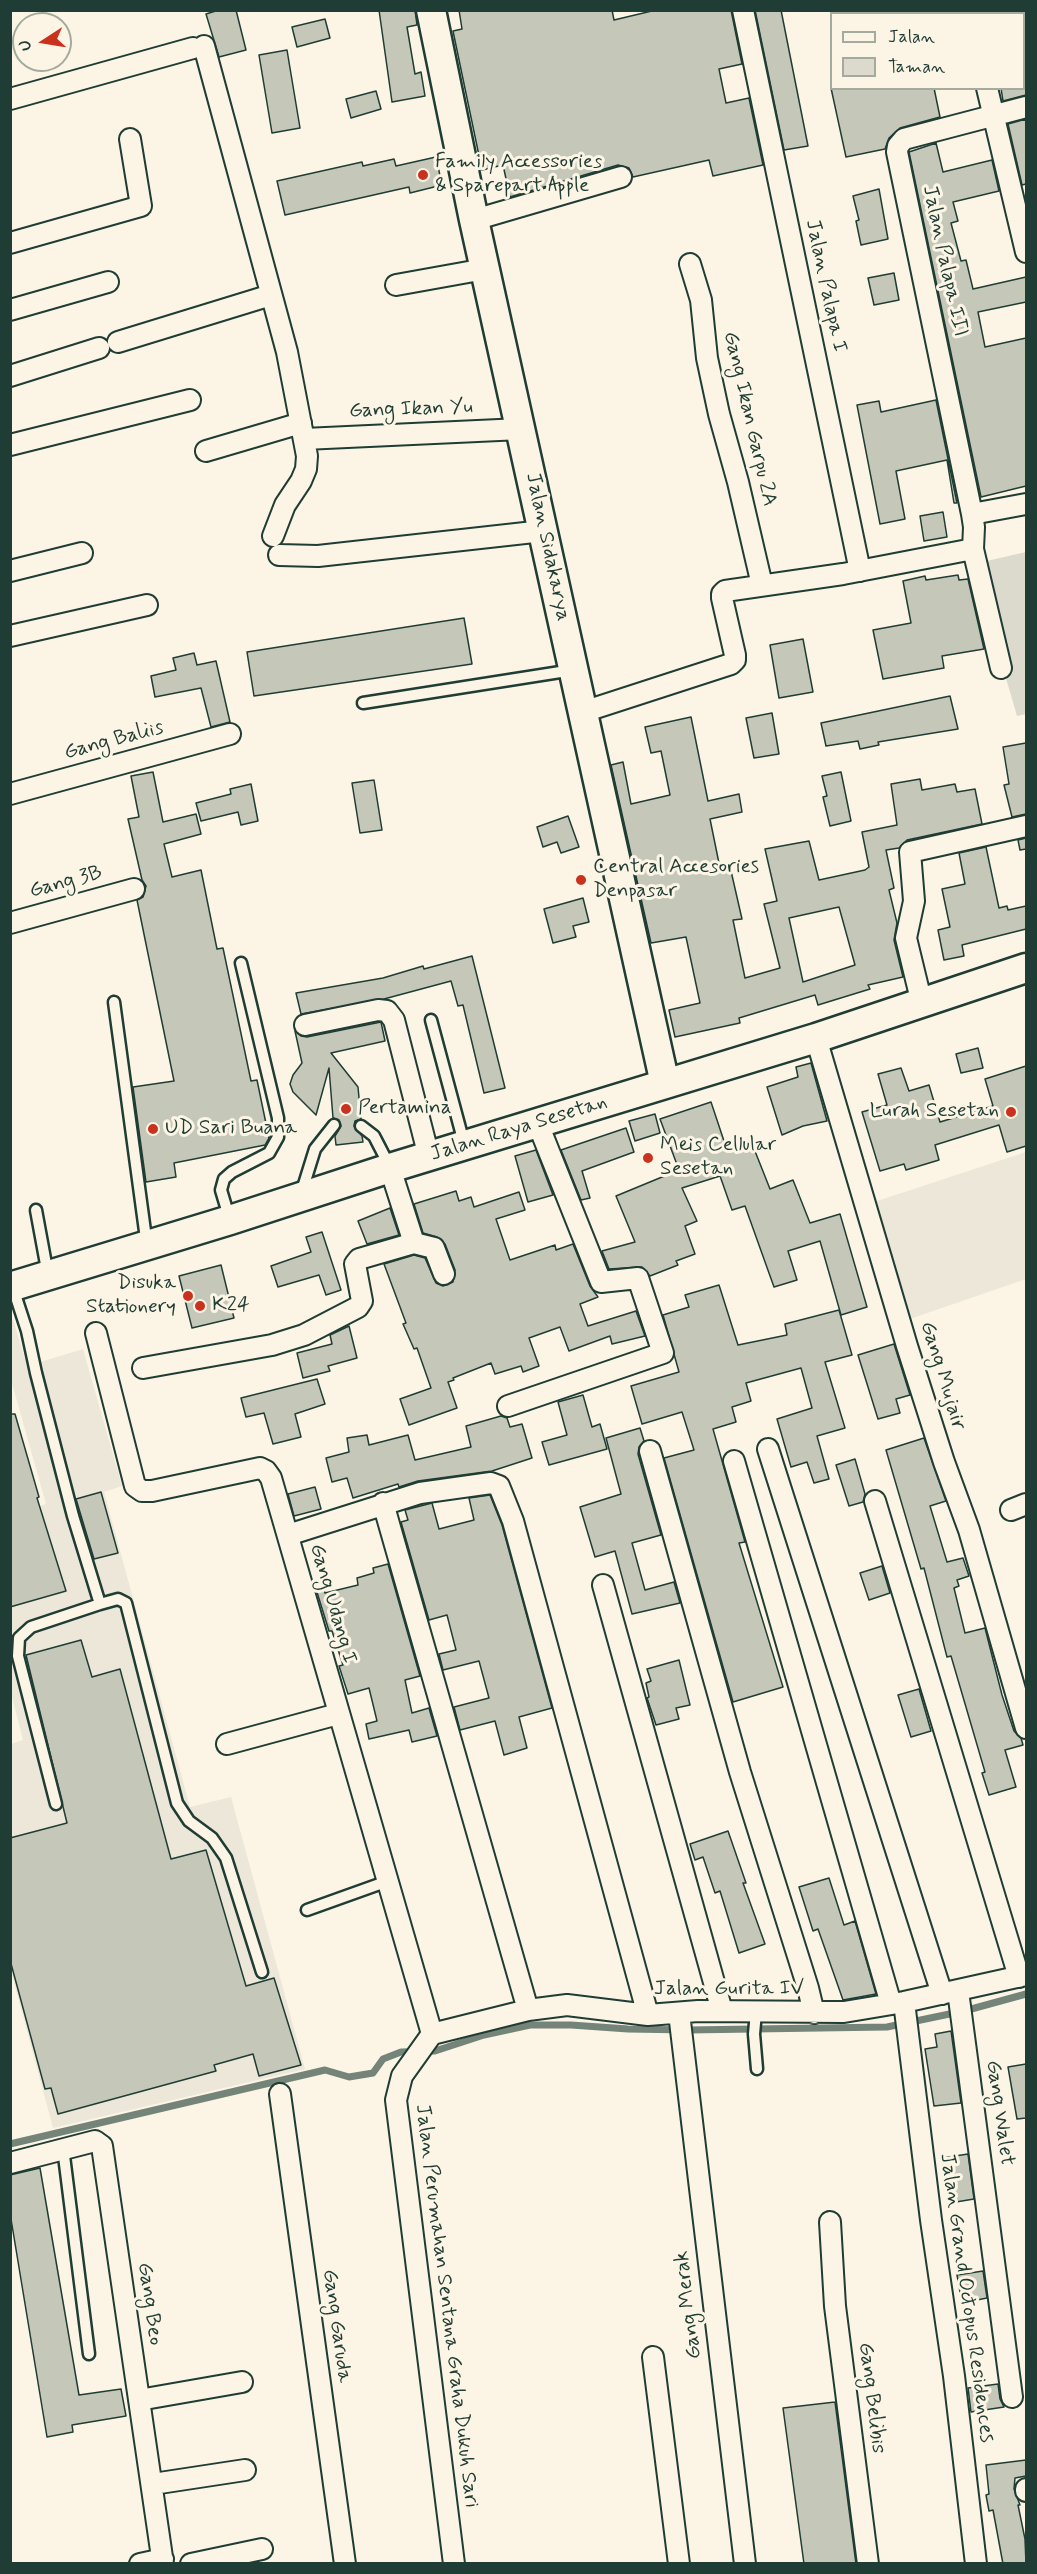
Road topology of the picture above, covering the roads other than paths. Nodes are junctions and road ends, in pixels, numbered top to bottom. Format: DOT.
graph roads {
  1 [pos="431,10"];
  2 [pos="743,10"];
  3 [pos="988,90"];
  4 [pos="10,99"];
  5 [pos="1026,107"];
  6 [pos="994,116"];
  7 [pos="130,139"];
  8 [pos="621,177"];
  9 [pos="474,220"];
  10 [pos="10,243"];
  11 [pos="1026,252"];
  12 [pos="690,264"];
  13 [pos="485,268"];
  14 [pos="108,282"];
  15 [pos="396,285"];
  16 [pos="271,295"];
  17 [pos="10,310"];
  18 [pos="10,376"];
  19 [pos="190,400"];
  20 [pos="521,429"];
  21 [pos="302,431"];
  22 [pos="10,445"];
  23 [pos="206,451"];
  24 [pos="1026,504"];
  25 [pos="972,514"];
  26 [pos="543,531"];
  27 [pos="273,536"];
  28 [pos="973,549"];
  29 [pos="82,553"];
  30 [pos="279,555"];
  31 [pos="10,571"];
  32 [pos="860,571"];
  33 [pos="762,585"];
  34 [pos="147,605"];
  35 [pos="10,636"];
  36 [pos="1001,669"];
  37 [pos="574,670"];
  38 [pos="363,704"];
  39 [pos="583,712"];
  40 [pos="230,734"];
  41 [pos="10,794"];
  42 [pos="1026,825"];
  43 [pos="134,889"];
  44 [pos="10,923"];
  45 [pos="241,963"];
  46 [pos="1026,968"];
  47 [pos="114,1002"];
  48 [pos="922,1005"];
  49 [pos="431,1020"];
  50 [pos="305,1025"];
  51 [pos="816,1038"];
  52 [pos="665,1084"];
  53 [pos="538,1124"];
  54 [pos="334,1125"];
  55 [pos="361,1126"];
  56 [pos="465,1146"];
  57 [pos="429,1157"];
  58 [pos="390,1168"];
  59 [pos="300,1197"];
  60 [pos="36,1210"];
  61 [pos="230,1220"];
  62 [pos="414,1243"];
  63 [pos="147,1246"];
  64 [pos="444,1274"];
  65 [pos="48,1275"];
  66 [pos="11,1286"];
  67 [pos="96,1333"];
  68 [pos="143,1368"];
  69 [pos="508,1406"];
  70 [pos="768,1449"];
  71 [pos="650,1451"];
  72 [pos="734,1461"];
  73 [pos="875,1501"];
  74 [pos="383,1503"];
  75 [pos="288,1535"];
  76 [pos="603,1585"];
  77 [pos="100,1604"];
  78 [pos="338,1714"];
  79 [pos="1026,1728"];
  80 [pos="227,1744"];
  81 [pos="56,1804"];
  82 [pos="388,1881"];
  83 [pos="307,1910"];
  84 [pos="262,1972"];
  85 [pos="1023,1976"];
  86 [pos="955,2000"];
  87 [pos="900,2005"];
  88 [pos="528,2010"];
  89 [pos="722,2011"];
  90 [pos="814,2013"];
  91 [pos="648,2014"];
  92 [pos="755,2023"];
  93 [pos="681,2027"];
  94 [pos="430,2036"];
  95 [pos="757,2069"];
  96 [pos="280,2094"];
  97 [pos="63,2148"];
  98 [pos="10,2163"];
  99 [pos="830,2230"];
  100 [pos="89,2354"];
  101 [pos="653,2357"];
  102 [pos="242,2382"];
  103 [pos="1012,2397"];
  104 [pos="139,2400"];
  105 [pos="245,2470"];
  106 [pos="153,2484"];
  107 [pos="262,2549"];
  108 [pos="163,2561"];
  109 [pos="140,2564"];
  110 [pos="191,2564"];
  111 [pos="345,2564"];
  112 [pos="454,2564"];
  113 [pos="679,2564"];
  114 [pos="745,2564"];
  115 [pos="868,2564"];
  116 [pos="976,2564"];
  1 -- 9 [label="street, Jalan Sidakarya"];
  2 -- 32 [label="street, Jalan Palapa I"];
  3 -- 6 [label="street"];
  4 -- 16 [label="street"];
  5 -- 6 [label="street, Jalan Palapa III"];
  6 -- 11 [label="street"];
  6 -- 25 [label="street, Jalan Palapa III"];
  7 -- 10 [label="street"];
  8 -- 9 [label="street"];
  9 -- 13 [label="street, Jalan Sidakarya"];
  12 -- 33 [label="street, Gang Ikan Garpu 2A"];
  13 -- 15 [label="street"];
  13 -- 20 [label="street, Jalan Sidakarya"];
  14 -- 17 [label="street"];
  16 -- 18 [label="street"];
  16 -- 21 [label="street"];
  19 -- 22 [label="street"];
  20 -- 21 [label="street, Gang Ikan Yu"];
  20 -- 26 [label="street, Jalan Sidakarya"];
  21 -- 23 [label="street, Gang Ikan Yu"];
  21 -- 27 [label="street"];
  24 -- 25 [label="street"];
  25 -- 28 [label="street, Jalan Palapa III"];
  26 -- 30 [label="street"];
  26 -- 37 [label="street, Jalan Sidakarya"];
  28 -- 32 [label="street"];
  28 -- 36 [label="street, Jalan Palapa III"];
  29 -- 31 [label="street"];
  32 -- 33 [label="street"];
  33 -- 39 [label="street"];
  34 -- 35 [label="street"];
  37 -- 38 [label="lane"];
  37 -- 39 [label="street, Jalan Sidakarya"];
  39 -- 52 [label="street, Jalan Sidakarya"];
  40 -- 41 [label="street, Gang Baliis"];
  42 -- 48 [label="street"];
  43 -- 44 [label="street, Gang 3B"];
  45 -- 61 [label="lane"];
  46 -- 48 [label="street, Jalan Raya Sesetan"];
  47 -- 63 [label="lane"];
  48 -- 51 [label="street, Jalan Raya Sesetan"];
  49 -- 56 [label="lane"];
  50 -- 57 [label="street"];
  51 -- 52 [label="street, Jalan Raya Sesetan"];
  51 -- 79 [label="street, Gang Mujair"];
  52 -- 53 [label="street, Jalan Raya Sesetan"];
  53 -- 56 [label="street, Jalan Raya Sesetan"];
  53 -- 69 [label="street"];
  54 -- 59 [label="lane"];
  55 -- 58 [label="lane"];
  56 -- 57 [label="street, Jalan Raya Sesetan"];
  57 -- 58 [label="street, Jalan Raya Sesetan"];
  58 -- 59 [label="street, Jalan Raya Sesetan"];
  58 -- 62 [label="street"];
  59 -- 61 [label="street, Jalan Raya Sesetan"];
  60 -- 65 [label="lane"];
  61 -- 63 [label="street, Jalan Raya Sesetan"];
  62 -- 64 [label="street"];
  62 -- 68 [label="street"];
  63 -- 65 [label="street, Jalan Raya Sesetan"];
  65 -- 66 [label="street, Jalan Raya Sesetan"];
  66 -- 77 [label="lane"];
  67 -- 75 [label="street, Gang Udang I"];
  70 -- 86 [label="street, Gang Walet"];
  71 -- 90 [label="street"];
  72 -- 87 [label="street, Jalan Grand Octopus Residences"];
  73 -- 85 [label="street"];
  74 -- 75 [label="street"];
  74 -- 88 [label="street"];
  74 -- 91 [label="street"];
  75 -- 78 [label="street, Gang Udang I"];
  76 -- 89 [label="street"];
  77 -- 81 [label="lane"];
  77 -- 84 [label="lane"];
  78 -- 80 [label="street"];
  78 -- 82 [label="street, Gang Udang I"];
  82 -- 83 [label="lane"];
  82 -- 94 [label="street, Gang Udang I"];
  85 -- 86 [label="street, Jalan Gurita IV"];
  86 -- 87 [label="street, Jalan Gurita IV"];
  86 -- 103 [label="street, Gang Walet"];
  87 -- 90 [label="street, Jalan Gurita IV"];
  87 -- 116 [label="street, Jalan Grand Octopus Residences"];
  88 -- 91 [label="street, Jalan Gurita IV"];
  88 -- 94 [label="street, Jalan Gurita IV"];
  89 -- 92 [label="street, Jalan Gurita IV"];
  89 -- 93 [label="street, Jalan Gurita IV"];
  90 -- 92 [label="street, Jalan Gurita IV"];
  91 -- 93 [label="street, Jalan Gurita IV"];
  92 -- 95 [label="lane"];
  93 -- 114 [label="street, Gang Merak"];
  94 -- 112 [label="street, Jalan Perumahan Sentana Graha Dukuh Sari"];
  96 -- 111 [label="street, Gang Garuda"];
  97 -- 98 [label="street, Gang Beo"];
  97 -- 100 [label="lane"];
  97 -- 104 [label="street, Gang Beo"];
  99 -- 115 [label="street, Gang Belibis"];
  101 -- 113 [label="street"];
  102 -- 104 [label="street"];
  104 -- 106 [label="street, Gang Beo"];
  105 -- 106 [label="street"];
  106 -- 108 [label="street, Gang Beo"];
  107 -- 110 [label="street"];
  108 -- 109 [label="street"];
}
